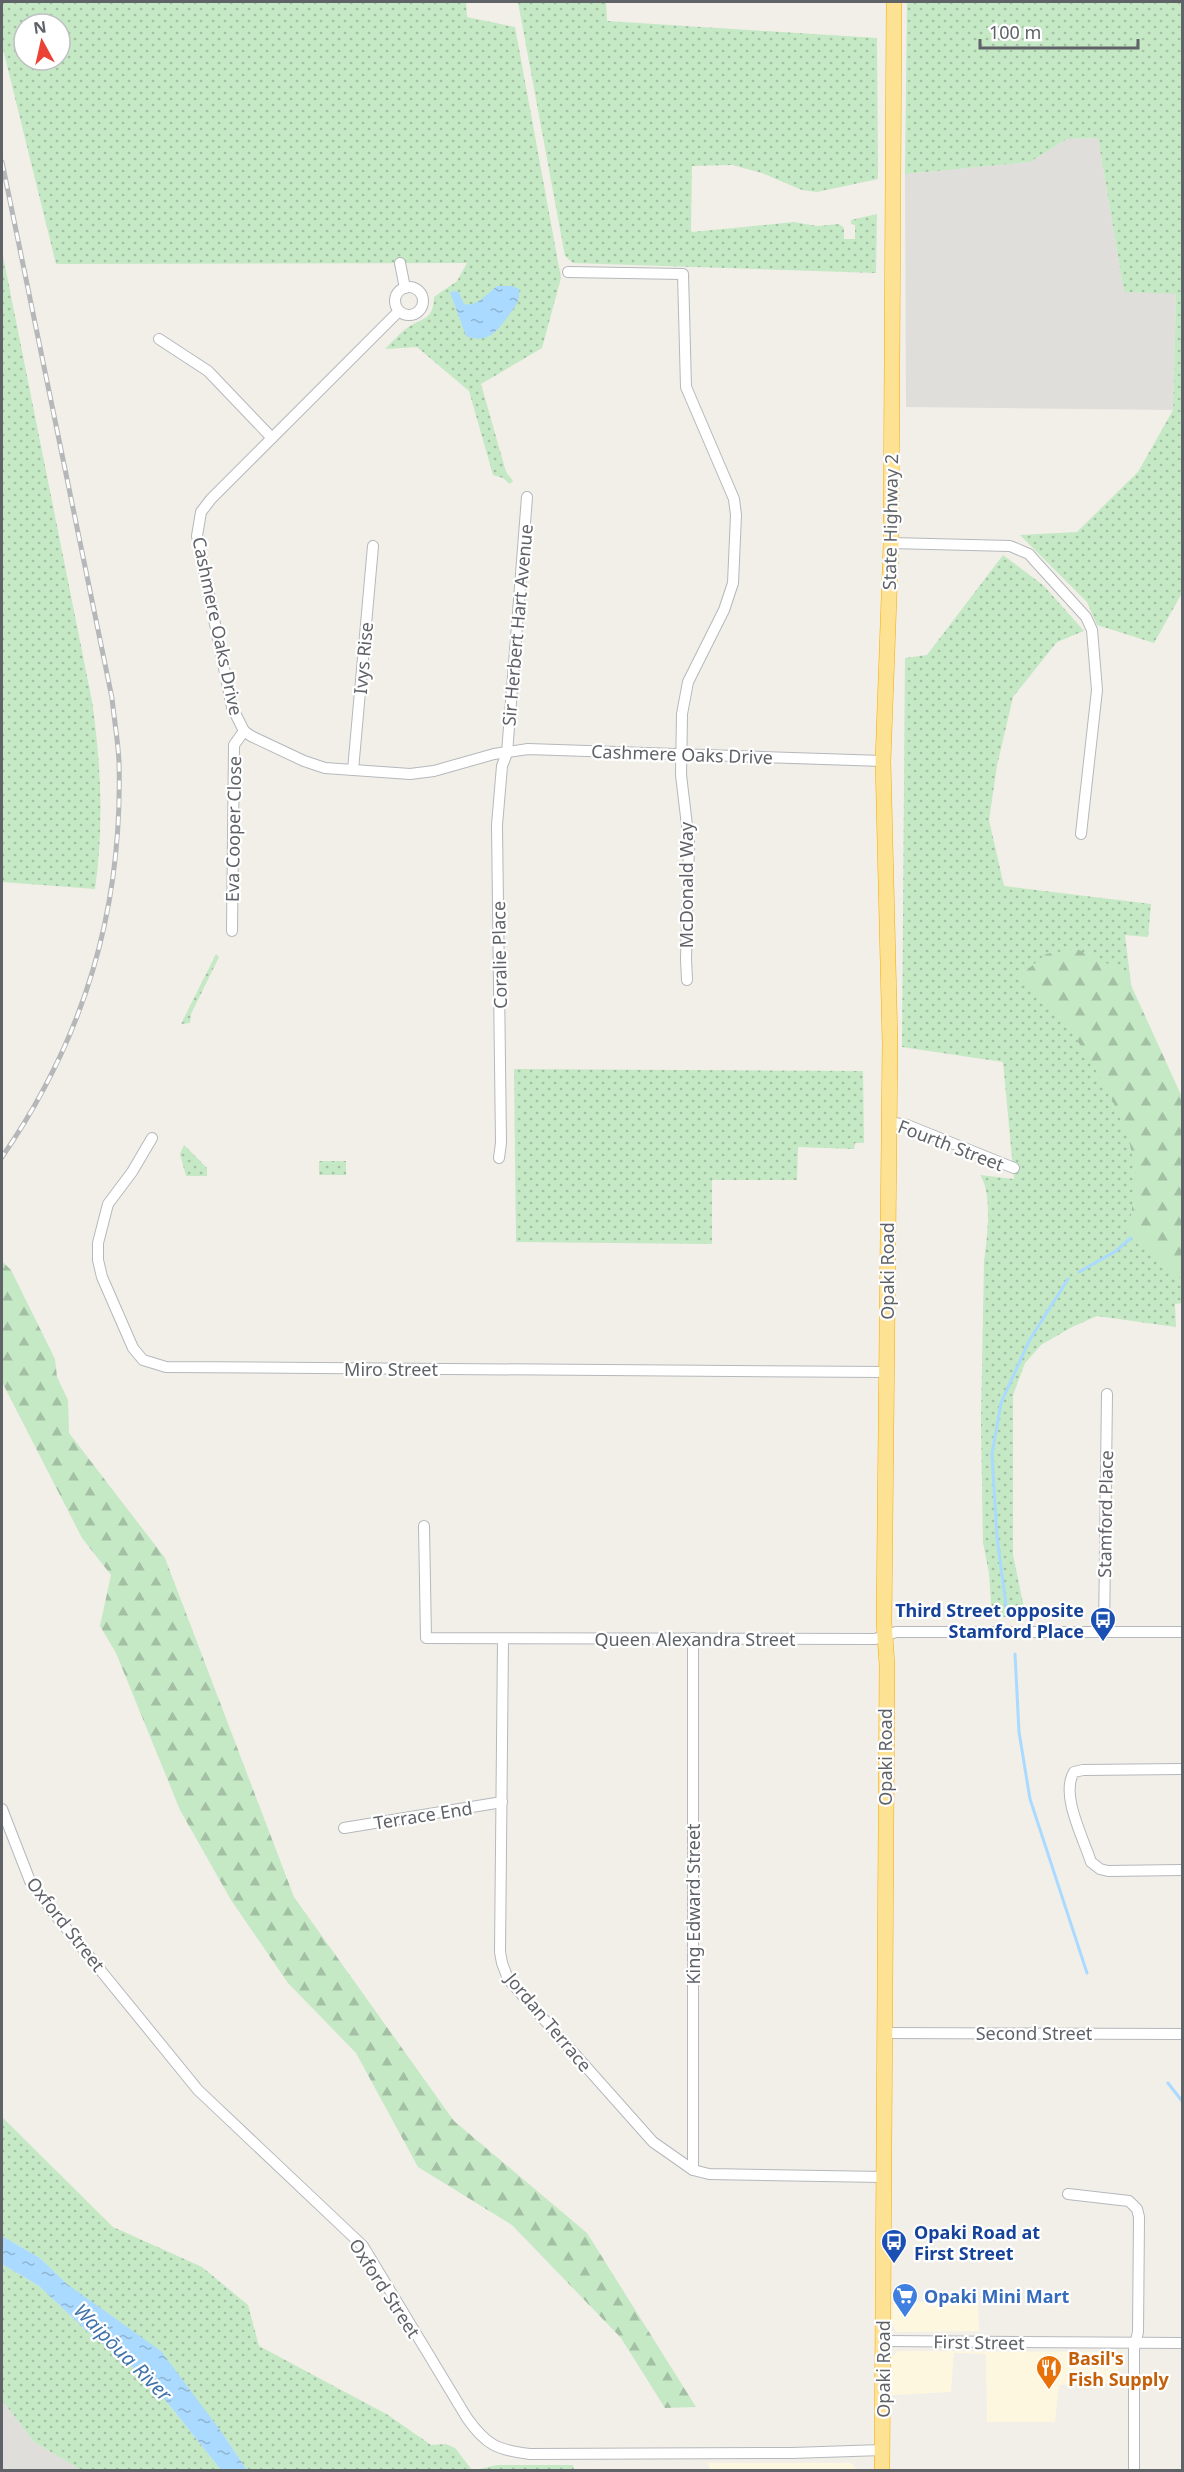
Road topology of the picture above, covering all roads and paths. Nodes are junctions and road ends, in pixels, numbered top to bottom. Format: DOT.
graph roads {
  1 [pos="894,2"];
  2 [pos="400,263"];
  3 [pos="568,272"];
  4 [pos="405,288"];
  5 [pos="399,311"];
  6 [pos="159,339"];
  7 [pos="272,438"];
  8 [pos="527,497"];
  9 [pos="891,543"];
  10 [pos="373,546"];
  11 [pos="244,731"];
  12 [pos="507,753"];
  13 [pos="680,754"];
  14 [pos="883,761"];
  15 [pos="353,770"];
  16 [pos="1082,834"];
  17 [pos="232,931"];
  18 [pos="687,980"];
  19 [pos="890,1043"];
  20 [pos="888,1122"];
  21 [pos="152,1138"];
  22 [pos="499,1158"];
  23 [pos="1014,1168"];
  24 [pos="887,1372"];
  25 [pos="1107,1394"];
  26 [pos="424,1526"];
  27 [pos="1182,1632"];
  28 [pos="1104,1633"];
  29 [pos="885,1635"];
  30 [pos="693,1638"];
  31 [pos="503,1640"];
  32 [pos="1182,1768"];
  33 [pos="502,1802"];
  34 [pos="2,1809"];
  35 [pos="344,1828"];
  36 [pos="1182,1870"];
  37 [pos="885,2033"];
  38 [pos="1182,2034"];
  39 [pos="693,2170"];
  40 [pos="883,2177"];
  41 [pos="1068,2194"];
  42 [pos="883,2341"];
  43 [pos="1135,2343"];
  44 [pos="1182,2343"];
  45 [pos="882,2450"];
  46 [pos="882,2470"];
  47 [pos="1134,2470"];
  1 -- 9 [label="highway, State Highway 2"];
  2 -- 4 [label="street"];
  3 -- 13 [label="street, McDonald Way"];
  4 -- 5 [label="street"];
  4 -- 5 [label="street, Cashmere Oaks Drive"];
  5 -- 7 [label="street, Cashmere Oaks Drive"];
  6 -- 7 [label="street"];
  7 -- 11 [label="street, Cashmere Oaks Drive"];
  8 -- 12 [label="street, Sir Herbert Hart Avenue"];
  9 -- 14 [label="highway, State Highway 2"];
  9 -- 16 [label="street"];
  10 -- 15 [label="street, Ivys Rise"];
  11 -- 15 [label="street, Cashmere Oaks Drive"];
  11 -- 17 [label="street, Eva Cooper Close"];
  12 -- 13 [label="street, Cashmere Oaks Drive"];
  12 -- 15 [label="street, Cashmere Oaks Drive"];
  12 -- 22 [label="street, Coralie Place"];
  13 -- 14 [label="street, Cashmere Oaks Drive"];
  13 -- 18 [label="street, McDonald Way"];
  14 -- 19 [label="highway, State Highway 2"];
  19 -- 20 [label="highway, Opaki Road"];
  20 -- 23 [label="street, Fourth Street"];
  20 -- 24 [label="highway, Opaki Road"];
  21 -- 24 [label="street, Miro Street"];
  24 -- 29 [label="highway, Opaki Road"];
  25 -- 28 [label="street, Stamford Place"];
  26 -- 31 [label="street, Queen Alexandra Street"];
  27 -- 28 [label="street, Queen Alexandra Street"];
  28 -- 29 [label="street, Queen Alexandra Street"];
  29 -- 30 [label="street, Queen Alexandra Street"];
  29 -- 37 [label="highway, Opaki Road"];
  30 -- 31 [label="street, Queen Alexandra Street"];
  30 -- 39 [label="street, King Edward Street"];
  31 -- 33 [label="street, Jordan Terrace"];
  32 -- 36 [label="street"];
  33 -- 35 [label="street, Terrace End"];
  33 -- 39 [label="street, Jordan Terrace"];
  34 -- 45 [label="street, Oxford Street"];
  37 -- 38 [label="street, Second Street"];
  37 -- 40 [label="highway, Opaki Road"];
  39 -- 40 [label="street, Jordan Terrace"];
  40 -- 42 [label="highway, Opaki Road"];
  41 -- 43 [label="street"];
  42 -- 43 [label="street, First Street"];
  42 -- 45 [label="highway, Opaki Road"];
  43 -- 44 [label="street, First Street"];
  43 -- 47 [label="street"];
  45 -- 46 [label="highway, Opaki Road"];
}
